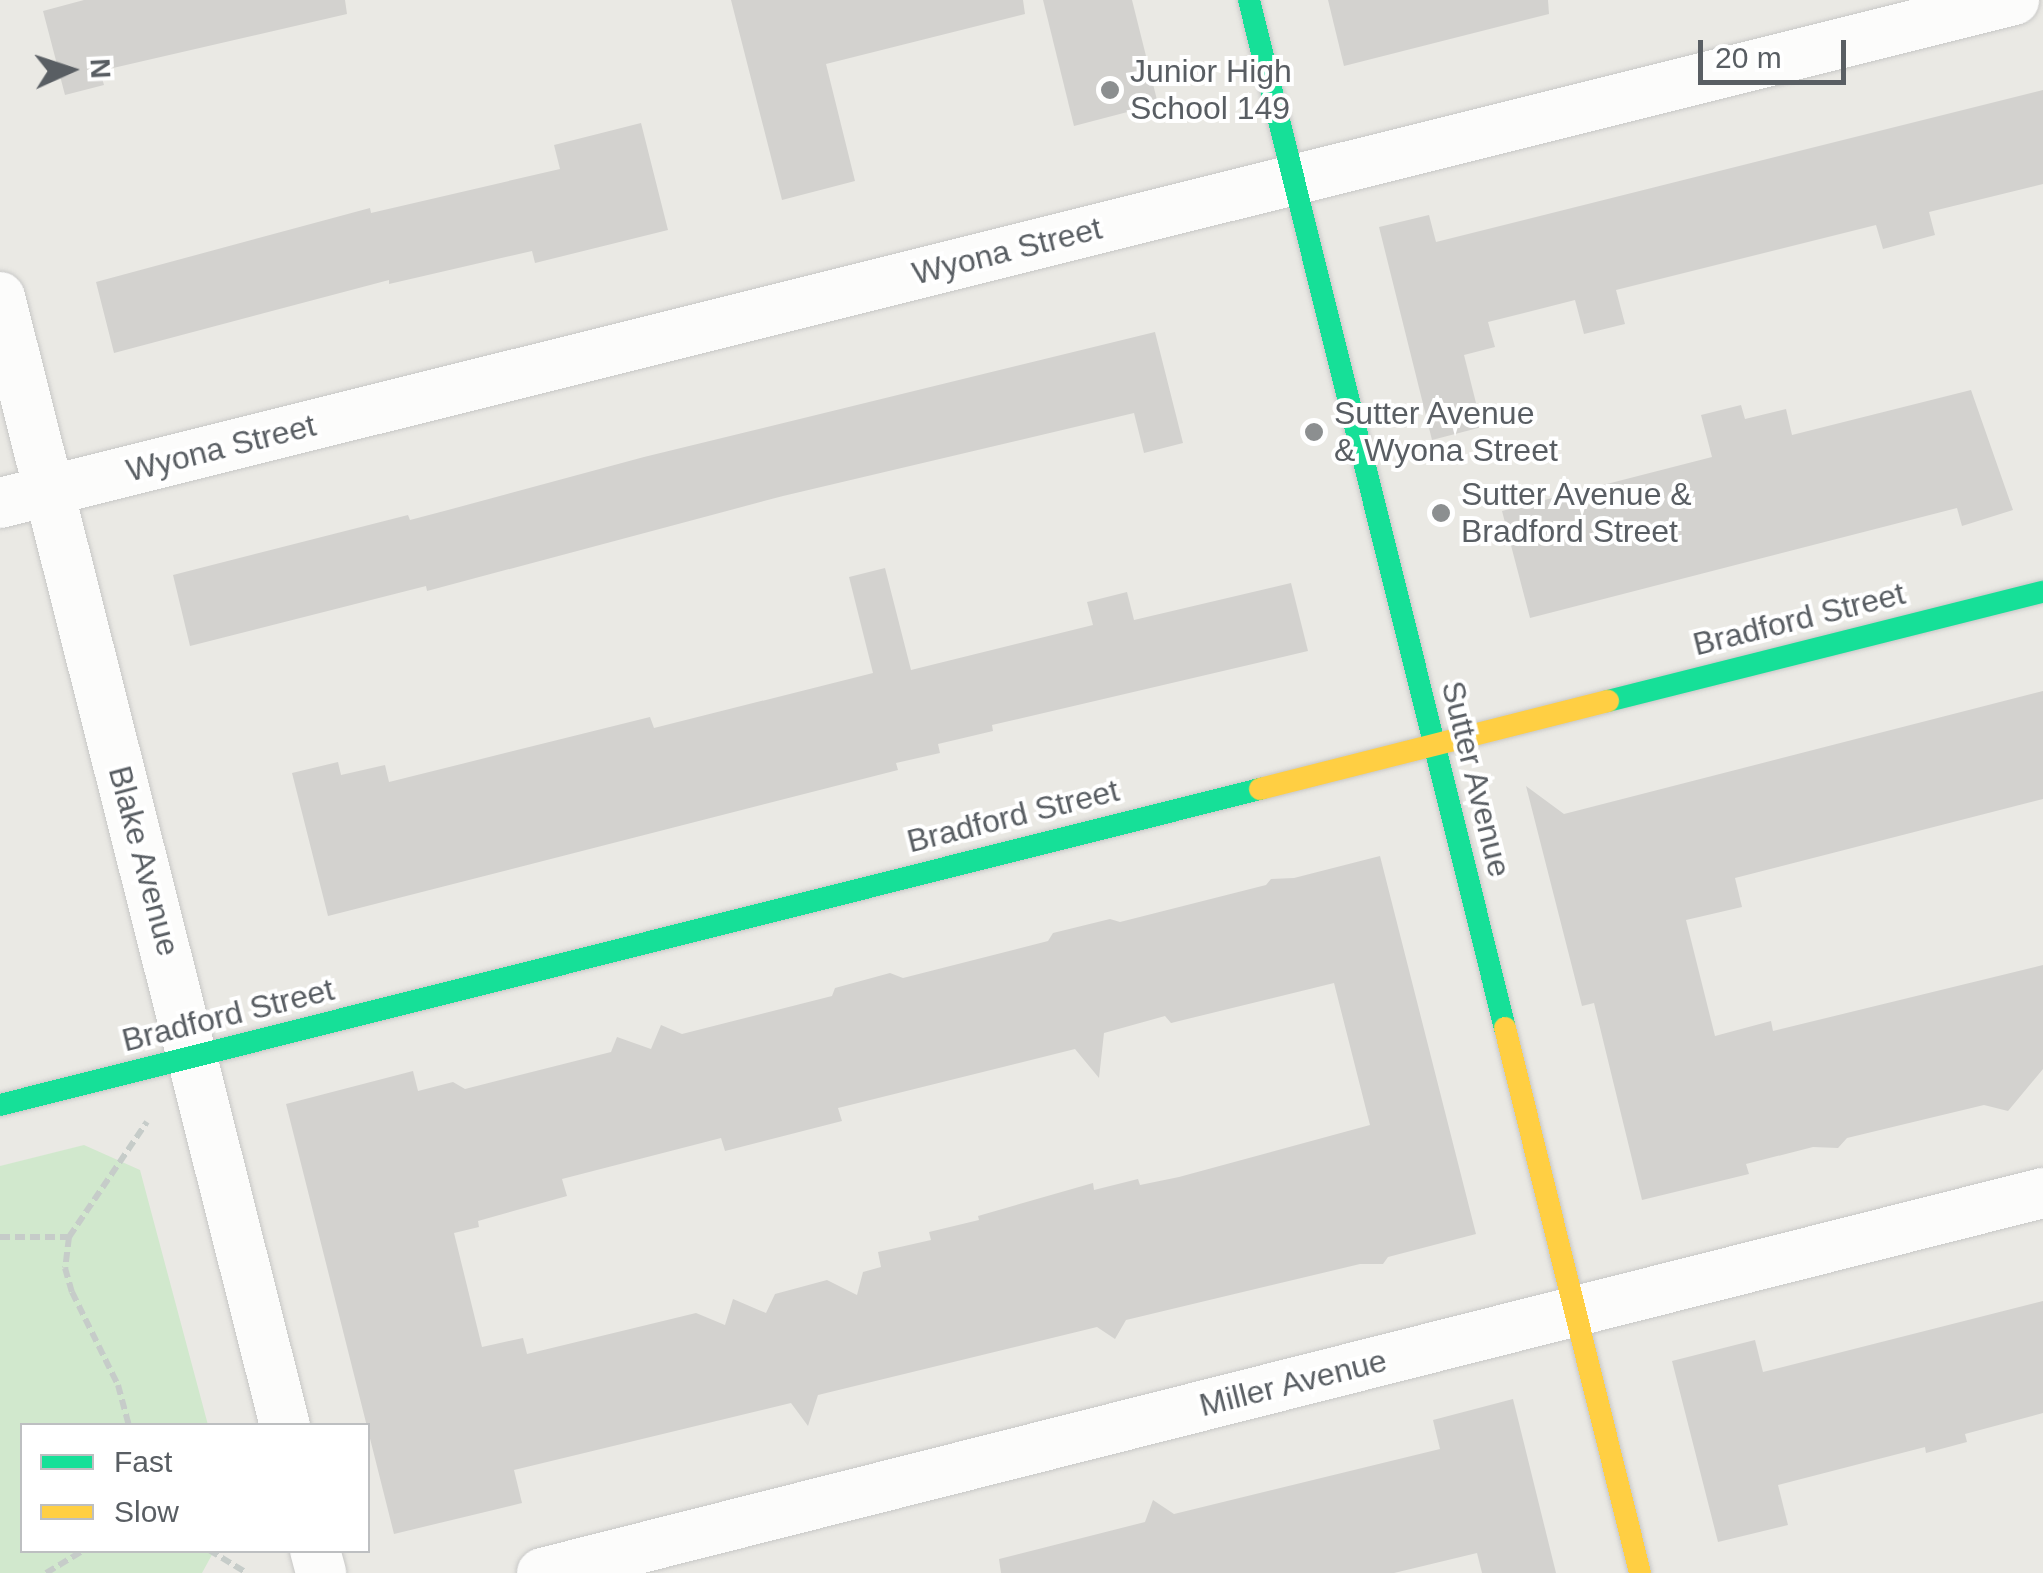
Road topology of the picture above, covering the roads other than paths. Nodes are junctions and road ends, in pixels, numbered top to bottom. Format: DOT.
graph roads {
  1 [pos="1249,0"];
  2 [pos="2014,0"];
  3 [pos="1294,179"];
  4 [pos="0,297"];
  5 [pos="48,491"];
  6 [pos="0,503"];
  7 [pos="2043,592"];
  8 [pos="1434,743"];
  9 [pos="196,1058"];
  10 [pos="0,1105"];
  11 [pos="2043,1193"];
  12 [pos="1574,1312"];
  13 [pos="284,1423"];
  14 [pos="542,1573"];
  15 [pos="1640,1573"];
  1 -- 3 [label="street, Sutter Avenue"];
  2 -- 3 [label="street, Wyona Street"];
  3 -- 5 [label="street, Wyona Street"];
  3 -- 8 [label="street, Sutter Avenue"];
  4 -- 5 [label="street, Blake Avenue"];
  5 -- 6 [label="street, Wyona Street"];
  5 -- 9 [label="street, Blake Avenue"];
  7 -- 8 [label="street, Bradford Street"];
  8 -- 9 [label="street, Bradford Street"];
  8 -- 12 [label="street, Sutter Avenue"];
  9 -- 10 [label="street, Bradford Street"];
  9 -- 13 [label="street, Blake Avenue"];
  11 -- 12 [label="street, Miller Avenue"];
  12 -- 14 [label="street, Miller Avenue"];
  12 -- 15 [label="street, Sutter Avenue"];
}
